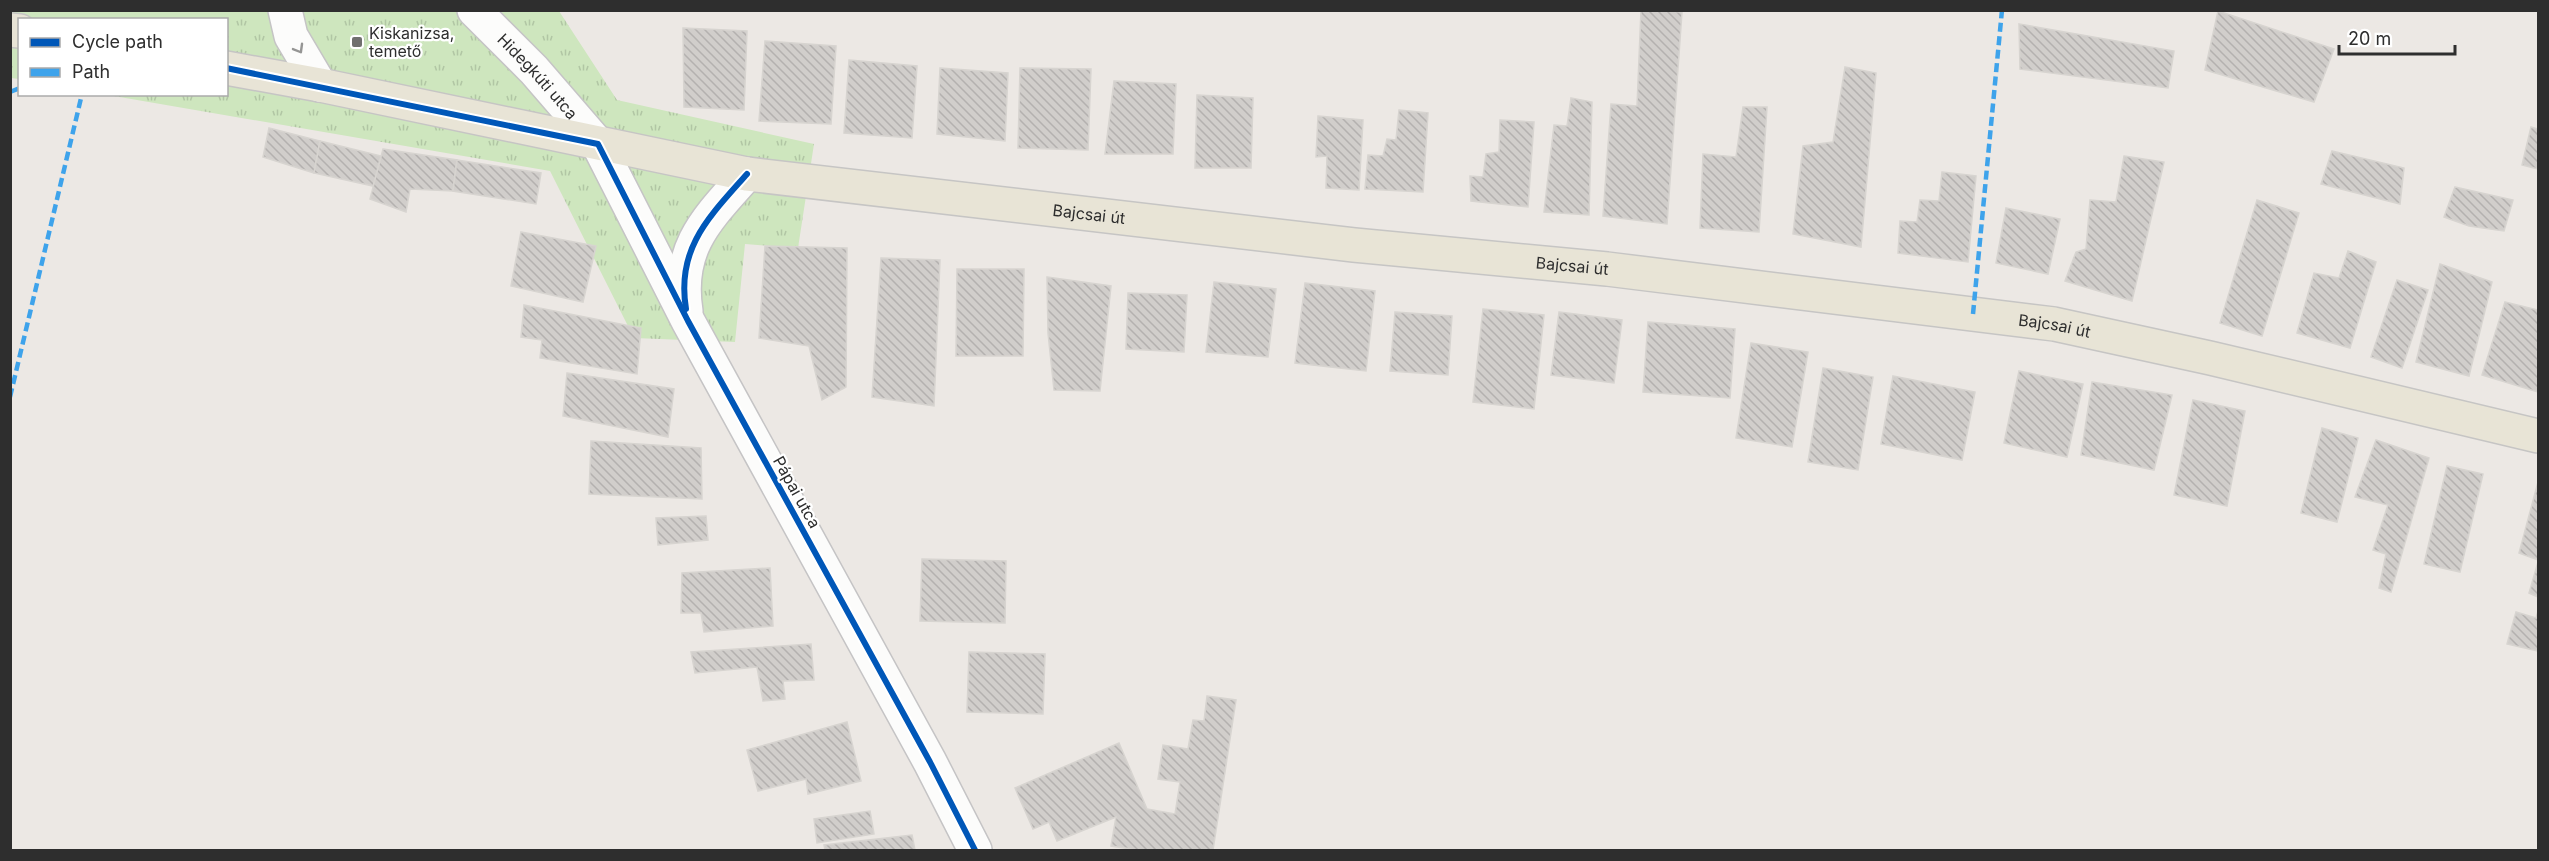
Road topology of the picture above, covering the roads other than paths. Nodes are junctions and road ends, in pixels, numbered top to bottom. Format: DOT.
graph roads {
  1 [pos="285,10"];
  2 [pos="474,10"];
  3 [pos="228,68"];
  4 [pos="320,86"];
  5 [pos="598,144"];
  6 [pos="747,174"];
  7 [pos="688,321"];
  8 [pos="2538,436"];
  9 [pos="975,850"];
  1 -- 4 [label="street, one-way"];
  2 -- 5 [label="street, Hidegkúti utca"];
  3 -- 4 [label="main road, Bajcsai út"];
  4 -- 5 [label="main road, Bajcsai út"];
  5 -- 6 [label="main road, Bajcsai út"];
  5 -- 7 [label="street, Pápai utca"];
  6 -- 7 [label="street"];
  6 -- 8 [label="main road, Bajcsai út"];
  7 -- 9 [label="street, Pápai utca"];
}
